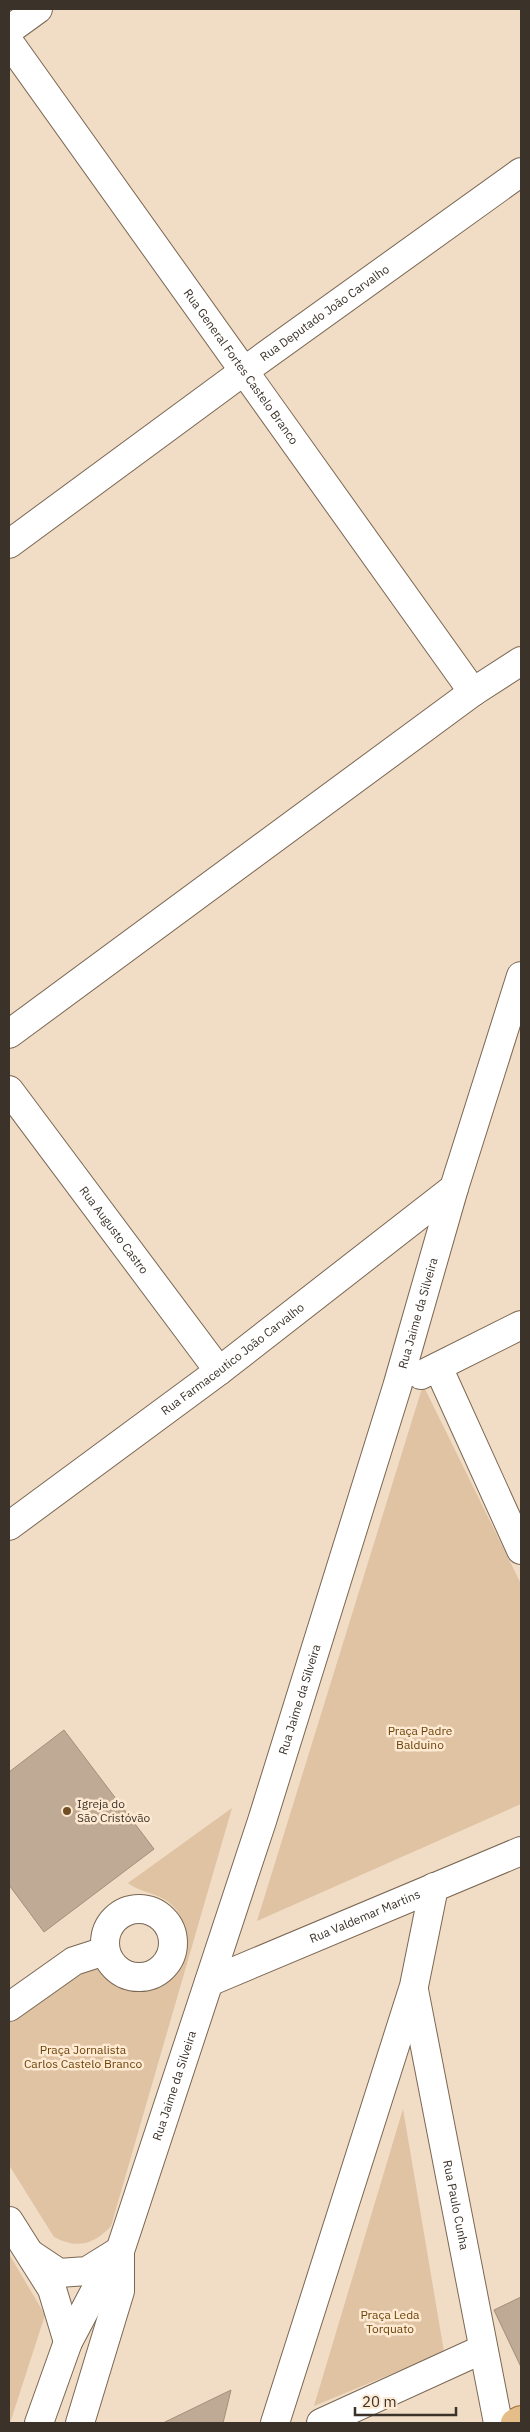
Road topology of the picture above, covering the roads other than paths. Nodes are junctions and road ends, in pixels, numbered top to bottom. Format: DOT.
graph roads {
  1 [pos="38,9"];
  2 [pos="9,30"];
  3 [pos="9,42"];
  4 [pos="521,172"];
  5 [pos="244,371"];
  6 [pos="9,544"];
  7 [pos="521,661"];
  8 [pos="472,692"];
  9 [pos="521,976"];
  10 [pos="9,1034"];
  11 [pos="9,1090"];
  12 [pos="454,1188"];
  13 [pos="521,1325"];
  14 [pos="438,1367"];
  15 [pos="219,1371"];
  16 [pos="397,1387"];
  17 [pos="9,1526"];
  18 [pos="521,1550"];
  19 [pos="521,1851"];
  20 [pos="434,1887"];
  21 [pos="105,1951"];
  22 [pos="209,1982"];
  23 [pos="414,1986"];
  24 [pos="9,2007"];
  25 [pos="9,2220"];
  26 [pos="120,2251"];
  27 [pos="28,2252"];
  28 [pos="68,2342"];
  29 [pos="483,2349"];
  30 [pos="521,2420"];
  31 [pos="38,2423"];
  32 [pos="80,2423"];
  33 [pos="275,2423"];
  34 [pos="321,2423"];
  35 [pos="498,2423"];
  36 [pos="515,2423"];
  1 -- 2 [label="street"];
  3 -- 5 [label="street, Rua General Fortes Castelo Branco"];
  4 -- 5 [label="street, Rua Deputado João Carvalho"];
  5 -- 6 [label="street, Rua Deputado João Carvalho"];
  5 -- 8 [label="street, Rua General Fortes Castelo Branco"];
  7 -- 8 [label="street"];
  8 -- 10 [label="street"];
  9 -- 12 [label="street, Rua Jaime da Silveira"];
  11 -- 15 [label="street, Rua Augusto Castro"];
  12 -- 15 [label="street, Rua Farmaceutico João Carvalho"];
  12 -- 16 [label="street, Rua Jaime da Silveira"];
  13 -- 14 [label="street"];
  14 -- 16 [label="street"];
  14 -- 18 [label="street"];
  15 -- 17 [label="street, Rua Farmaceutico João Carvalho"];
  16 -- 22 [label="street, Rua Jaime da Silveira"];
  19 -- 20 [label="street, Rua Valdemar Martins"];
  20 -- 22 [label="street, Rua Valdemar Martins"];
  20 -- 23 [label="street"];
  21 -- 24 [label="street"];
  22 -- 26 [label="street, Rua Jaime da Silveira"];
  23 -- 29 [label="street, Rua Paulo Cunha"];
  23 -- 33 [label="street"];
  25 -- 27 [label="street"];
  26 -- 27 [label="street"];
  26 -- 28 [label="street"];
  26 -- 32 [label="street, Rua Jaime da Silveira"];
  27 -- 28 [label="street"];
  28 -- 31 [label="street"];
  29 -- 34 [label="street"];
  29 -- 35 [label="street, Rua Paulo Cunha"];
  30 -- 36 [label="main road"];
}
